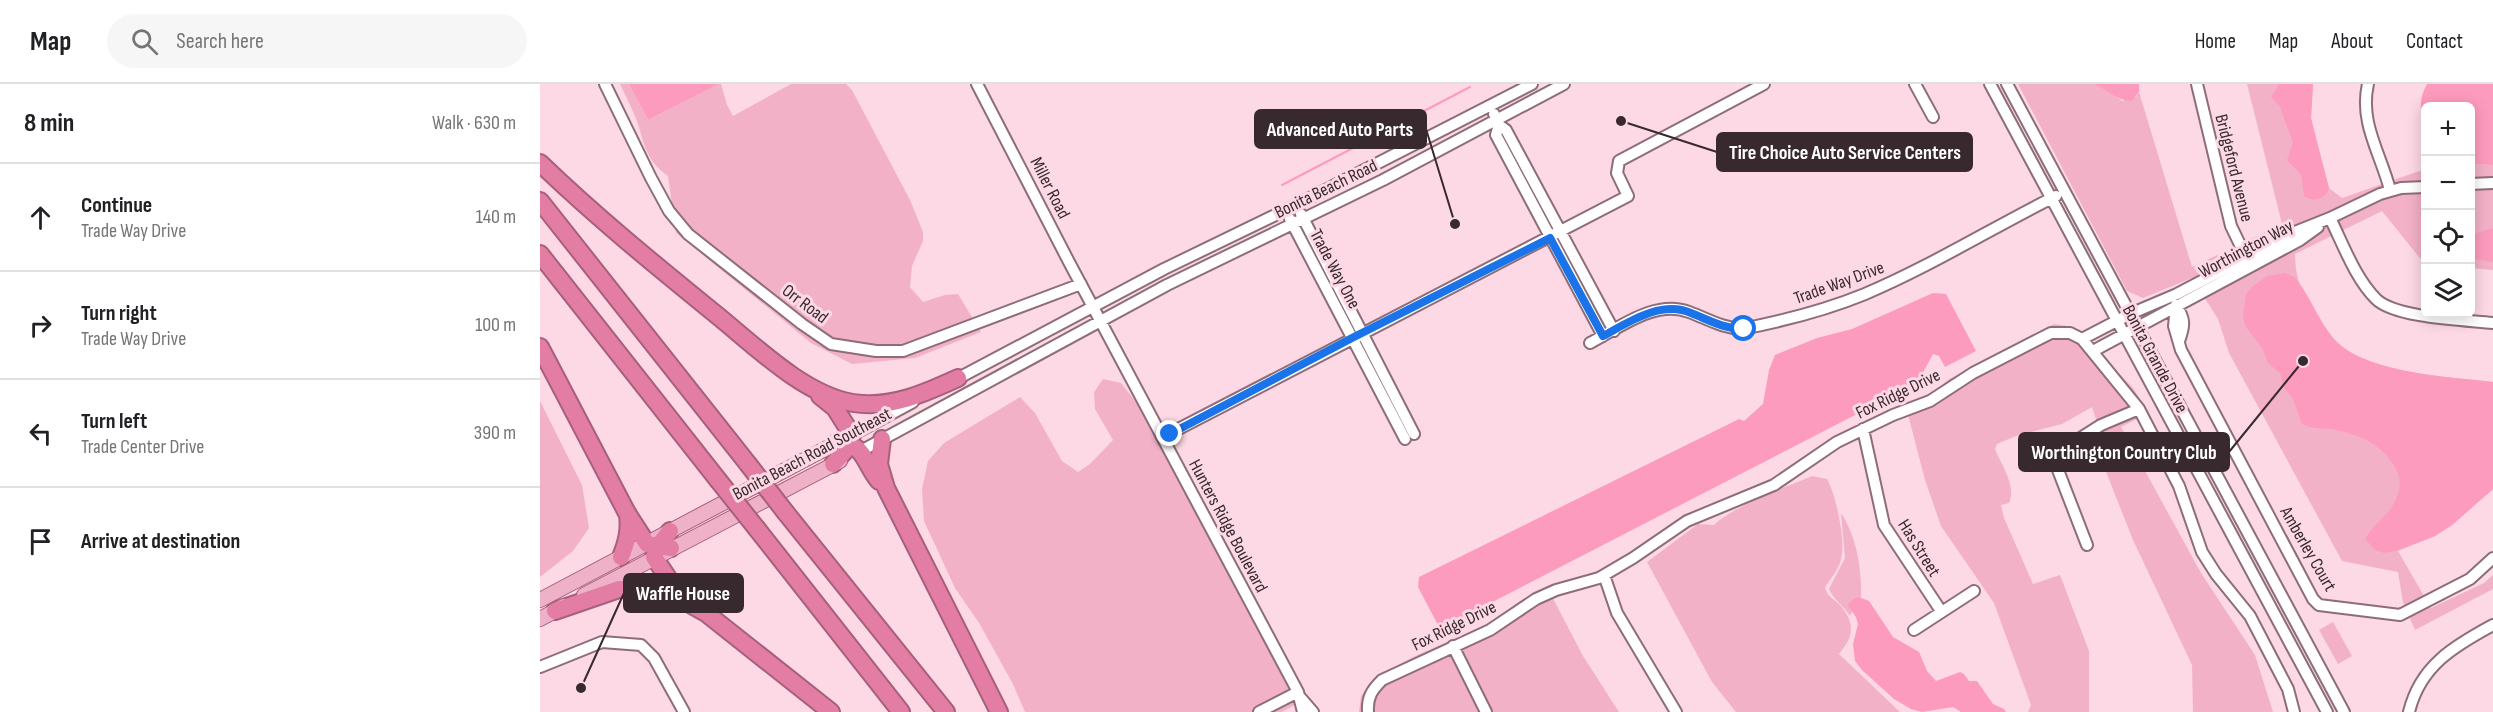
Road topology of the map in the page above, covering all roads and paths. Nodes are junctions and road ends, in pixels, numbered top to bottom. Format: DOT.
graph roads {
  1 [pos="605,84"];
  2 [pos="977,84"];
  3 [pos="1532,84"];
  4 [pos="1564,84"];
  5 [pos="1764,84"];
  6 [pos="1915,84"];
  7 [pos="1990,84"];
  8 [pos="2007,84"];
  9 [pos="2197,84"];
  10 [pos="2368,84"];
  11 [pos="1490,106"];
  12 [pos="1933,117"];
  13 [pos="1497,122"];
  14 [pos="540,163"];
  15 [pos="2493,183"];
  16 [pos="2475,184"];
  17 [pos="2421,187"];
  18 [pos="2390,190"];
  19 [pos="2065,192"];
  20 [pos="2051,199"];
  21 [pos="540,201"];
  22 [pos="1296,205"];
  23 [pos="1286,211"];
  24 [pos="2330,218"];
  25 [pos="1298,221"];
  26 [pos="1561,232"];
  27 [pos="1550,238"];
  28 [pos="540,254"];
  29 [pos="2246,257"];
  30 [pos="1081,284"];
  31 [pos="2174,301"];
  32 [pos="1093,307"];
  33 [pos="2130,314"];
  34 [pos="1101,320"];
  35 [pos="2116,321"];
  36 [pos="2493,323"];
  37 [pos="2137,327"];
  38 [pos="1608,333"];
  39 [pos="2124,334"];
  40 [pos="1357,335"];
  41 [pos="2082,339"];
  42 [pos="1590,343"];
  43 [pos="540,347"];
  44 [pos="2093,351"];
  45 [pos="784,369"];
  46 [pos="958,378"];
  47 [pos="2139,409"];
  48 [pos="1863,429"];
  49 [pos="1410,436"];
  50 [pos="1163,437"];
  51 [pos="882,439"];
  52 [pos="849,443"];
  53 [pos="833,464"];
  54 [pos="886,488"];
  55 [pos="627,513"];
  56 [pos="670,531"];
  57 [pos="2087,545"];
  58 [pos="657,549"];
  59 [pos="621,557"];
  60 [pos="2493,558"];
  61 [pos="1604,575"];
  62 [pos="1974,591"];
  63 [pos="540,600"];
  64 [pos="555,611"];
  65 [pos="1941,611"];
  66 [pos="706,613"];
  67 [pos="540,619"];
  68 [pos="2493,626"];
  69 [pos="1914,630"];
  70 [pos="1454,646"];
  71 [pos="540,667"];
  72 [pos="2327,681"];
  73 [pos="2313,688"];
  74 [pos="1299,695"];
  75 [pos="684,712"];
  76 [pos="831,712"];
  77 [pos="901,712"];
  78 [pos="946,712"];
  79 [pos="999,712"];
  80 [pos="1259,712"];
  81 [pos="1303,712"];
  82 [pos="1313,712"];
  83 [pos="1368,712"];
  84 [pos="1486,712"];
  85 [pos="1676,712"];
  86 [pos="2294,712"];
  87 [pos="2327,712"];
  88 [pos="2344,712"];
  89 [pos="2409,712"];
  1 -- 30 [label="street, Orr Road"];
  2 -- 30 [label="street, Miller Road"];
  3 -- 11 [label="street, Bonita Beach Road"];
  4 -- 13 [label="street, Bonita Beach Road"];
  5 -- 26 [label="street"];
  6 -- 12 [label="street"];
  7 -- 20 [label="street, Bonita Grande Drive"];
  8 -- 19 [label="street, Bonita Grande Drive"];
  9 -- 29 [label="street, Bridgeford Avenue"];
  10 -- 18 [label="street"];
  11 -- 13 [label="street"];
  11 -- 22 [label="street, Bonita Beach Road"];
  13 -- 25 [label="street, Bonita Beach Road"];
  13 -- 26 [label="street"];
  13 -- 27 [label="street"];
  14 -- 45 [label="highway"];
  15 -- 16 [label="street"];
  17 -- 18 [label="street, Worthington Way"];
  18 -- 24 [label="street, Worthington Way"];
  19 -- 20 [label="street, Trade Way Drive"];
  19 -- 33 [label="street, Bonita Grande Drive"];
  20 -- 35 [label="street, Bonita Grande Drive"];
  20 -- 38 [label="street, Trade Way Drive"];
  21 -- 78 [label="highway, bridge"];
  22 -- 23 [label="street, Bonita Beach Road"];
  22 -- 25 [label="street, Trade Way One"];
  23 -- 25 [label="street, Trade Way One"];
  23 -- 32 [label="street, Bonita Beach Road"];
  24 -- 29 [label="street, Worthington Way"];
  24 -- 31 [label="street, Worthington Way"];
  24 -- 36 [label="street"];
  25 -- 34 [label="street, Bonita Beach Road"];
  25 -- 40 [label="street, Trade Way One"];
  26 -- 27 [label="street"];
  26 -- 38 [label="street"];
  27 -- 38 [label="street"];
  27 -- 40 [label="street"];
  28 -- 77 [label="highway, bridge"];
  29 -- 31 [label="street, Worthington Way"];
  30 -- 32 [label="street, Miller Road"];
  31 -- 33 [label="street, Worthington Way"];
  31 -- 37 [label="street, Worthington Way"];
  31 -- 60 [label="street, Amberley Court"];
  32 -- 34 [label="street, Hunters Ridge Boulevard"];
  32 -- 46 [label="street, Bonita Beach Road Southeast"];
  33 -- 35 [label="street, Worthington Way"];
  33 -- 37 [label="street, Bonita Grande Drive"];
  34 -- 50 [label="street, Hunters Ridge Boulevard"];
  34 -- 51 [label="street, Bonita Beach Road Southeast"];
  35 -- 39 [label="street, Bonita Grande Drive"];
  35 -- 41 [label="street, Worthington Way"];
  37 -- 39 [label="street, Worthington Way"];
  37 -- 72 [label="street, Bonita Grande Drive"];
  38 -- 42 [label="street, Trade Way Drive"];
  39 -- 44 [label="street, Worthington Way"];
  39 -- 73 [label="street, Bonita Grande Drive"];
  40 -- 49 [label="street, Trade Way One"];
  40 -- 50 [label="street"];
  41 -- 44 [label="street"];
  41 -- 48 [label="street, Fox Ridge Drive"];
  43 -- 55 [label="highway"];
  44 -- 47 [label="street"];
  45 -- 46 [label="highway"];
  45 -- 52 [label="highway"];
  46 -- 52 [label="street, Bonita Beach Road Southeast"];
  47 -- 57 [label="street"];
  47 -- 86 [label="street"];
  48 -- 61 [label="street, Fox Ridge Drive"];
  48 -- 65 [label="street, Has Street"];
  50 -- 74 [label="street, Hunters Ridge Boulevard"];
  51 -- 52 [label="street, Bonita Beach Road Southeast"];
  51 -- 54 [label="highway"];
  52 -- 53 [label="highway"];
  52 -- 54 [label="highway"];
  52 -- 56 [label="main road, Bonita Beach Road Southeast"];
  53 -- 58 [label="main road, Bonita Beach Road Southeast"];
  54 -- 79 [label="highway"];
  55 -- 58 [label="highway"];
  55 -- 59 [label="highway"];
  56 -- 58 [label="highway"];
  58 -- 59 [label="main road, Bonita Beach Road Southeast"];
  58 -- 64 [label="main road, Bonita Beach Road Southeast"];
  58 -- 66 [label="highway"];
  59 -- 63 [label="main road, Bonita Beach Road Southeast"];
  61 -- 70 [label="street, Fox Ridge Drive"];
  61 -- 85 [label="street"];
  62 -- 65 [label="street"];
  64 -- 66 [label="highway"];
  64 -- 67 [label="main road, Bonita Beach Road Southeast"];
  65 -- 69 [label="street"];
  66 -- 76 [label="highway"];
  68 -- 89 [label="street"];
  70 -- 83 [label="street, Fox Ridge Drive"];
  70 -- 84 [label="street"];
  71 -- 75 [label="street"];
  72 -- 73 [label="street"];
  72 -- 88 [label="street, Bonita Grande Drive"];
  73 -- 87 [label="street, Bonita Grande Drive"];
  74 -- 80 [label="street"];
  74 -- 81 [label="street, Hunters Ridge Boulevard"];
  74 -- 82 [label="street, Hunters Ridge Boulevard"];
}
